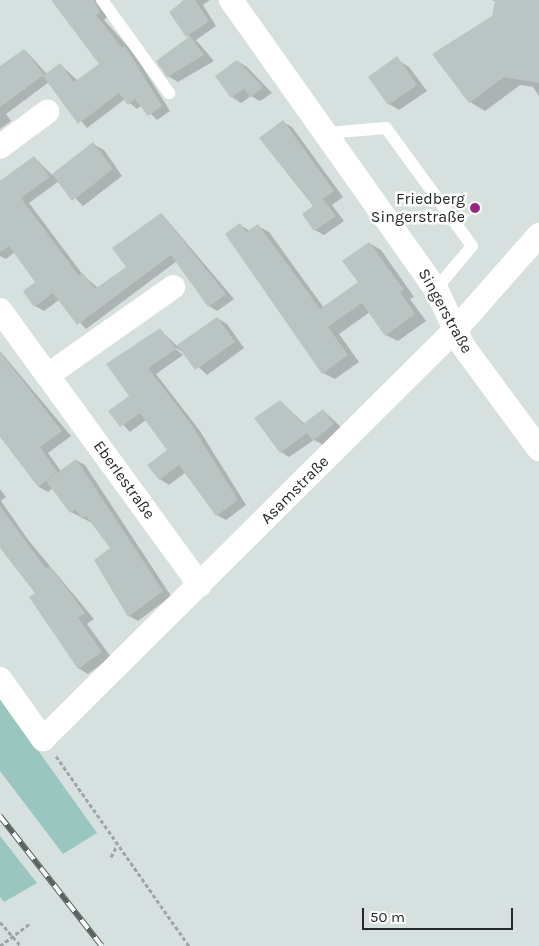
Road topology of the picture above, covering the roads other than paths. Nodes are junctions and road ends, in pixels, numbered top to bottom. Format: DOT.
graph roads {
  1 [pos="102,0"];
  2 [pos="231,0"];
  3 [pos="169,93"];
  4 [pos="47,112"];
  5 [pos="327,133"];
  6 [pos="0,147"];
  7 [pos="539,235"];
  8 [pos="173,287"];
  9 [pos="436,289"];
  10 [pos="0,310"];
  11 [pos="457,328"];
  12 [pos="48,375"];
  13 [pos="539,449"];
  14 [pos="200,585"];
  15 [pos="0,679"];
  1 -- 3 [label="lane"];
  2 -- 5 [label="street, Singerstraße"];
  4 -- 6 [label="street"];
  5 -- 9 [label="street, Singerstraße"];
  5 -- 9 [label="lane"];
  7 -- 11 [label="street, Asamstraße"];
  8 -- 12 [label="street"];
  9 -- 11 [label="street, Singerstraße"];
  10 -- 12 [label="street, Eberlestraße"];
  11 -- 13 [label="street, Singerstraße"];
  11 -- 14 [label="street, Asamstraße"];
  12 -- 14 [label="street, Eberlestraße"];
  14 -- 15 [label="street, Asamstraße"];
}
